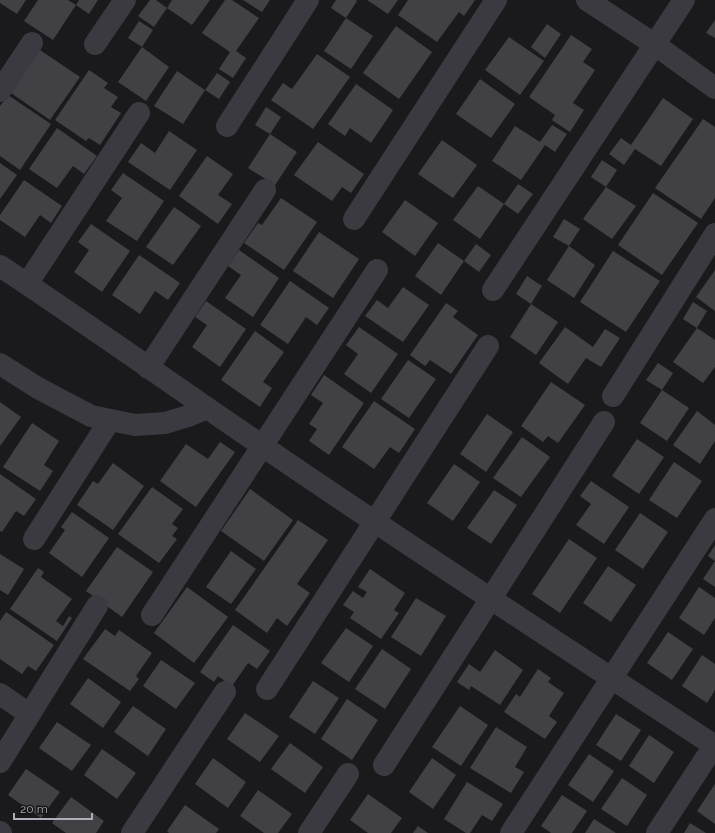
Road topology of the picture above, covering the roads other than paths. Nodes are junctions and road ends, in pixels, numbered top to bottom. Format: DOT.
graph roads {
  1 [pos="125,0"];
  2 [pos="308,0"];
  3 [pos="496,0"];
  4 [pos="587,0"];
  5 [pos="684,0"];
  6 [pos="32,43"];
  7 [pos="95,44"];
  8 [pos="654,44"];
  9 [pos="715,88"];
  10 [pos="0,91"];
  11 [pos="139,113"];
  12 [pos="227,126"];
  13 [pos="265,190"];
  14 [pos="354,219"];
  15 [pos="715,234"];
  16 [pos="0,266"];
  17 [pos="377,270"];
  18 [pos="28,284"];
  19 [pos="493,290"];
  20 [pos="488,346"];
  21 [pos="0,364"];
  22 [pos="148,368"];
  23 [pos="613,396"];
  24 [pos="207,408"];
  25 [pos="110,420"];
  26 [pos="604,422"];
  27 [pos="262,446"];
  28 [pos="715,519"];
  29 [pos="374,522"];
  30 [pos="34,539"];
  31 [pos="490,599"];
  32 [pos="97,606"];
  33 [pos="152,615"];
  34 [pos="611,678"];
  35 [pos="267,689"];
  36 [pos="225,692"];
  37 [pos="0,694"];
  38 [pos="29,714"];
  39 [pos="715,745"];
  40 [pos="0,762"];
  41 [pos="384,765"];
  42 [pos="348,774"];
  43 [pos="132,833"];
  44 [pos="309,833"];
  45 [pos="511,833"];
  46 [pos="657,833"];
  1 -- 7 [label="street"];
  2 -- 12 [label="street"];
  3 -- 14 [label="street"];
  4 -- 8 [label="street"];
  5 -- 8 [label="street"];
  6 -- 10 [label="street"];
  8 -- 9 [label="street"];
  8 -- 19 [label="street"];
  11 -- 18 [label="street"];
  13 -- 22 [label="street"];
  15 -- 23 [label="street"];
  16 -- 18 [label="street"];
  17 -- 27 [label="street"];
  18 -- 22 [label="street"];
  20 -- 29 [label="street"];
  21 -- 25 [label="street"];
  22 -- 24 [label="street"];
  24 -- 25 [label="street"];
  24 -- 27 [label="street"];
  25 -- 30 [label="street"];
  26 -- 31 [label="street"];
  27 -- 29 [label="street"];
  27 -- 33 [label="street"];
  28 -- 34 [label="street"];
  29 -- 31 [label="street"];
  29 -- 35 [label="street"];
  31 -- 34 [label="street"];
  31 -- 41 [label="street"];
  32 -- 38 [label="street"];
  34 -- 39 [label="street"];
  34 -- 45 [label="street"];
  36 -- 43 [label="street"];
  37 -- 38 [label="street"];
  38 -- 40 [label="street"];
  39 -- 46 [label="street"];
  42 -- 44 [label="street"];
}
